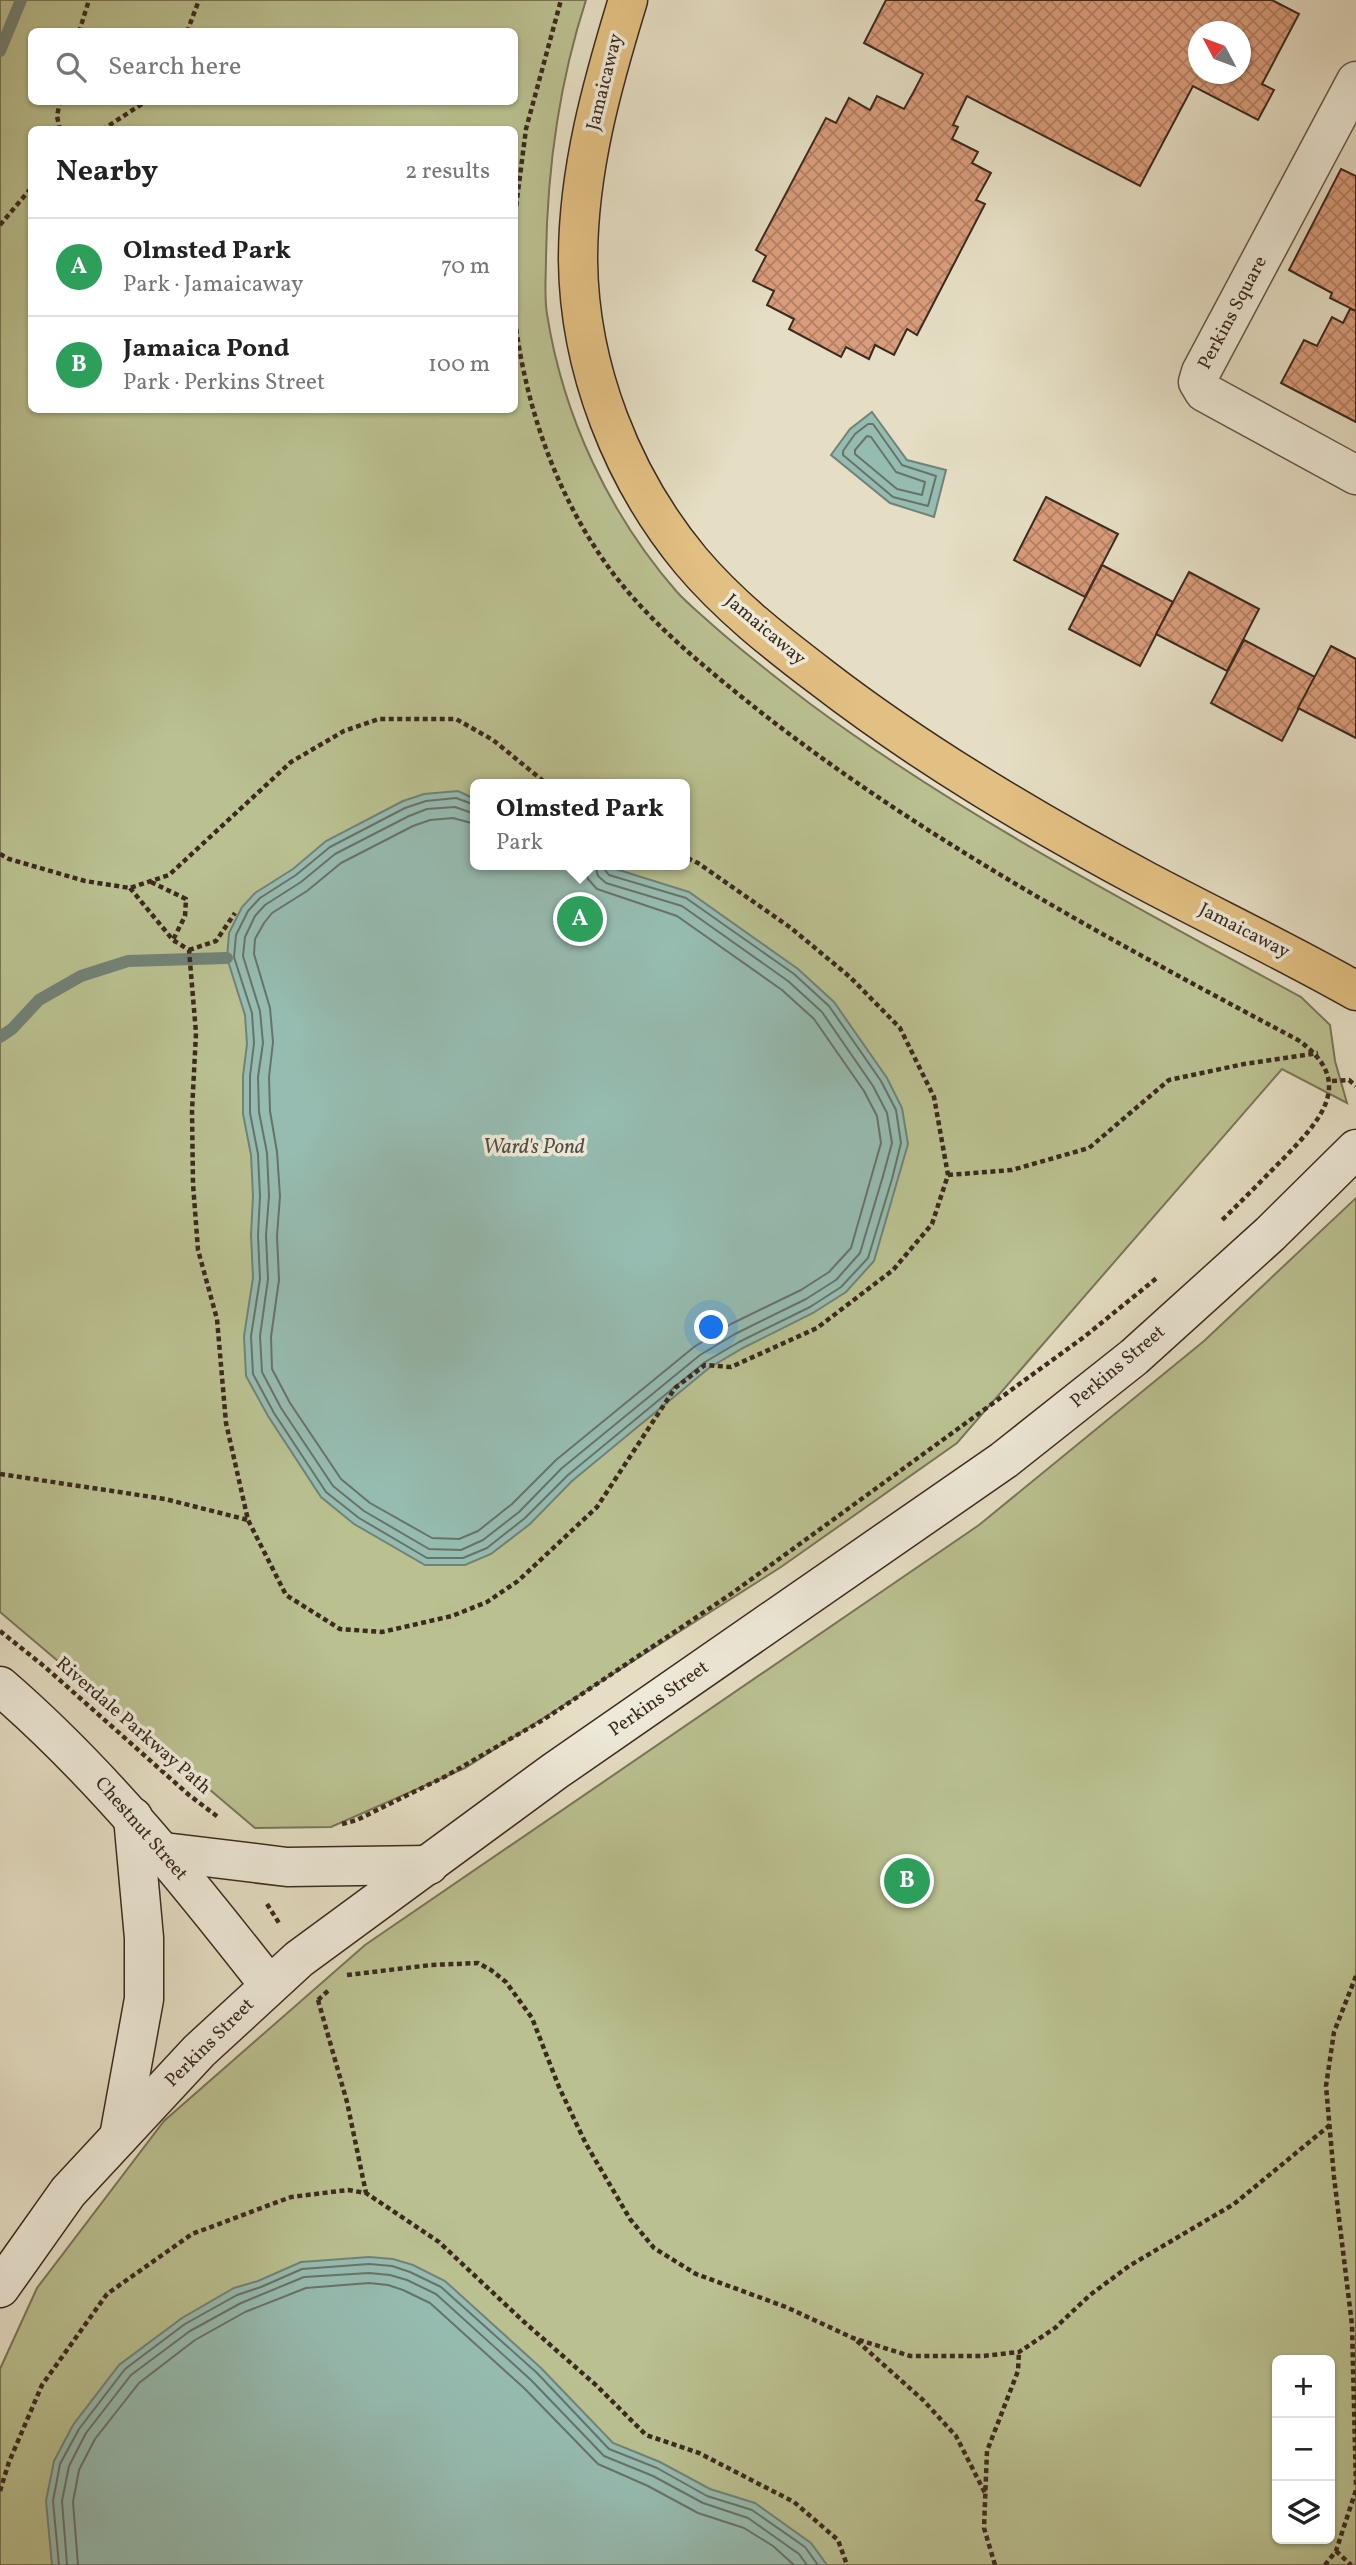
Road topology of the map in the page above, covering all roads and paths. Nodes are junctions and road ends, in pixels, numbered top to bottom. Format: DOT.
graph roads {
  1 [pos="89,0"];
  2 [pos="199,0"];
  3 [pos="561,0"];
  4 [pos="628,0"];
  5 [pos="80,28"];
  6 [pos="188,28"];
  7 [pos="1356,81"];
  8 [pos="59,105"];
  9 [pos="140,105"];
  10 [pos="59,126"];
  11 [pos="108,126"];
  12 [pos="28,192"];
  13 [pos="518,192"];
  14 [pos="0,225"];
  15 [pos="1356,475"];
  16 [pos="541,779"];
  17 [pos="0,854"];
  18 [pos="690,859"];
  19 [pos="150,881"];
  20 [pos="130,888"];
  21 [pos="235,913"];
  22 [pos="173,940"];
  23 [pos="189,950"];
  24 [pos="1356,991"];
  25 [pos="1318,1053"];
  26 [pos="1356,1086"];
  27 [pos="1356,1149"];
  28 [pos="948,1175"];
  29 [pos="1218,1224"];
  30 [pos="1163,1273"];
  31 [pos="0,1474"];
  32 [pos="248,1520"];
  33 [pos="0,1631"];
  34 [pos="0,1686"];
  35 [pos="133,1817"];
  36 [pos="227,1822"];
  37 [pos="335,1826"];
  38 [pos="164,1852"];
  39 [pos="429,1865"];
  40 [pos="345,1975"];
  41 [pos="1356,1976"];
  42 [pos="336,1983"];
  43 [pos="269,1985"];
  44 [pos="316,1992"];
  45 [pos="318,2000"];
  46 [pos="1329,2125"];
  47 [pos="119,2137"];
  48 [pos="366,2193"];
  49 [pos="0,2288"];
  50 [pos="853,2338"];
  51 [pos="1019,2352"];
  52 [pos="1356,2489"];
  53 [pos="0,2491"];
  54 [pos="985,2493"];
  55 [pos="1336,2551"];
  56 [pos="847,2565"];
  57 [pos="995,2565"];
  58 [pos="1325,2565"];
  59 [pos="1351,2565"];
  1 -- 5 [label="path"];
  2 -- 6 [label="path"];
  3 -- 13 [label="path"];
  4 -- 24 [label="highway, Jamaicaway"];
  7 -- 15 [label="main road, Perkins Square"];
  8 -- 10 [label="path"];
  9 -- 11 [label="path"];
  12 -- 14 [label="path"];
  16 -- 19 [label="path"];
  17 -- 20 [label="path"];
  18 -- 28 [label="path"];
  19 -- 20 [label="path"];
  19 -- 22 [label="path"];
  20 -- 22 [label="path"];
  21 -- 23 [label="path"];
  22 -- 23 [label="path"];
  23 -- 32 [label="path"];
  25 -- 28 [label="path"];
  26 -- 29 [label="path"];
  27 -- 39 [label="main road, Perkins Street"];
  28 -- 32 [label="path"];
  30 -- 37 [label="path"];
  31 -- 32 [label="path"];
  33 -- 36 [label="path, Riverdale Parkway Path"];
  34 -- 35 [label="main road, Chestnut Street"];
  35 -- 38 [label="main road, Chestnut Street"];
  35 -- 47 [label="main road"];
  38 -- 39 [label="main road"];
  38 -- 43 [label="main road, Chestnut Street"];
  39 -- 43 [label="main road, Perkins Street"];
  40 -- 50 [label="path"];
  41 -- 46 [label="path"];
  42 -- 45 [label="path"];
  43 -- 47 [label="main road, Perkins Street"];
  44 -- 45 [label="path"];
  45 -- 48 [label="path"];
  46 -- 51 [label="path"];
  46 -- 52 [label="path"];
  47 -- 49 [label="main road, Perkins Street"];
  48 -- 53 [label="path"];
  48 -- 56 [label="path"];
  50 -- 51 [label="path"];
  50 -- 54 [label="path"];
  51 -- 54 [label="path"];
  52 -- 55 [label="path"];
  54 -- 57 [label="path"];
  55 -- 58 [label="path"];
  55 -- 59 [label="path"];
}
